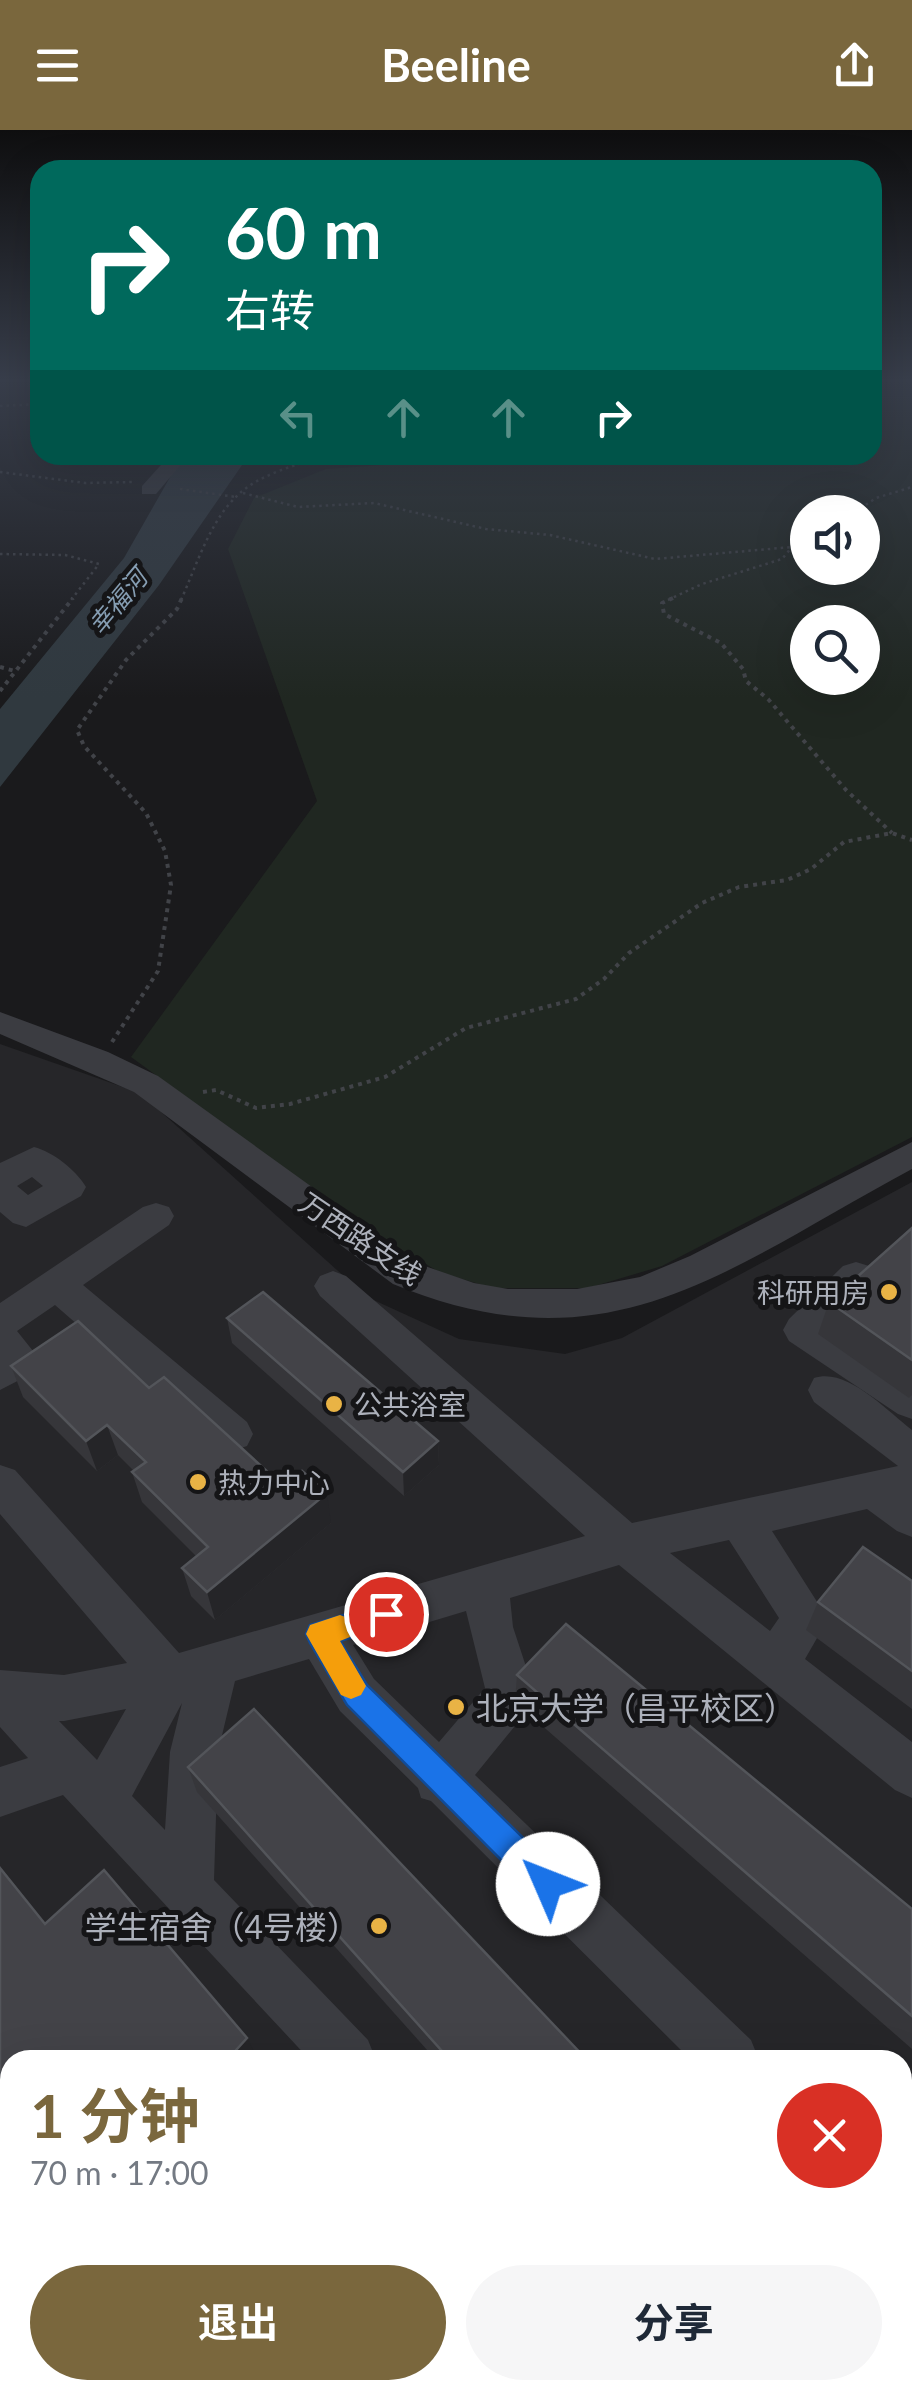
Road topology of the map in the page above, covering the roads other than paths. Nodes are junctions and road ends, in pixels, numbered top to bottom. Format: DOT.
graph roads {
  1 [pos="0,1022"];
  2 [pos="912,1154"];
  3 [pos="0,1180"];
  4 [pos="9,1212"];
  5 [pos="156,1216"];
  6 [pos="856,1276"];
  7 [pos="56,1284"];
  8 [pos="333,1286"];
  9 [pos="0,1323"];
  10 [pos="0,1338"];
  11 [pos="0,1374"];
  12 [pos="828,1390"];
  13 [pos="912,1402"];
  14 [pos="232,1434"];
  15 [pos="912,1454"];
  16 [pos="0,1483"];
  17 [pos="892,1485"];
  18 [pos="912,1518"];
  19 [pos="740,1519"];
  20 [pos="625,1544"];
  21 [pos="486,1585"];
  22 [pos="320,1634"];
  23 [pos="775,1664"];
  24 [pos="192,1671"];
  25 [pos="0,1695"];
  26 [pos="912,1773"];
  27 [pos="439,1780"];
  28 [pos="86,1784"];
  29 [pos="0,1792"];
  30 [pos="186,1891"];
  31 [pos="338,2050"];
  32 [pos="720,2050"];
  1 -- 2 [label="street, 万西路支线"];
  3 -- 4 [label="street"];
  5 -- 7 [label="street"];
  6 -- 13 [label="street"];
  7 -- 9 [label="street"];
  7 -- 14 [label="street"];
  8 -- 20 [label="street"];
  10 -- 11 [label="street"];
  12 -- 15 [label="street"];
  16 -- 24 [label="street"];
  17 -- 18 [label="street"];
  17 -- 19 [label="street"];
  19 -- 20 [label="street"];
  19 -- 23 [label="street"];
  20 -- 21 [label="street"];
  20 -- 23 [label="street"];
  21 -- 22 [label="street"];
  21 -- 27 [label="street"];
  22 -- 24 [label="street"];
  22 -- 27 [label="street"];
  23 -- 26 [label="street"];
  24 -- 25 [label="street"];
  24 -- 28 [label="street"];
  24 -- 30 [label="street"];
  25 -- 28 [label="street"];
  27 -- 32 [label="street"];
  28 -- 29 [label="street"];
  28 -- 30 [label="street"];
  30 -- 31 [label="street"];
}
